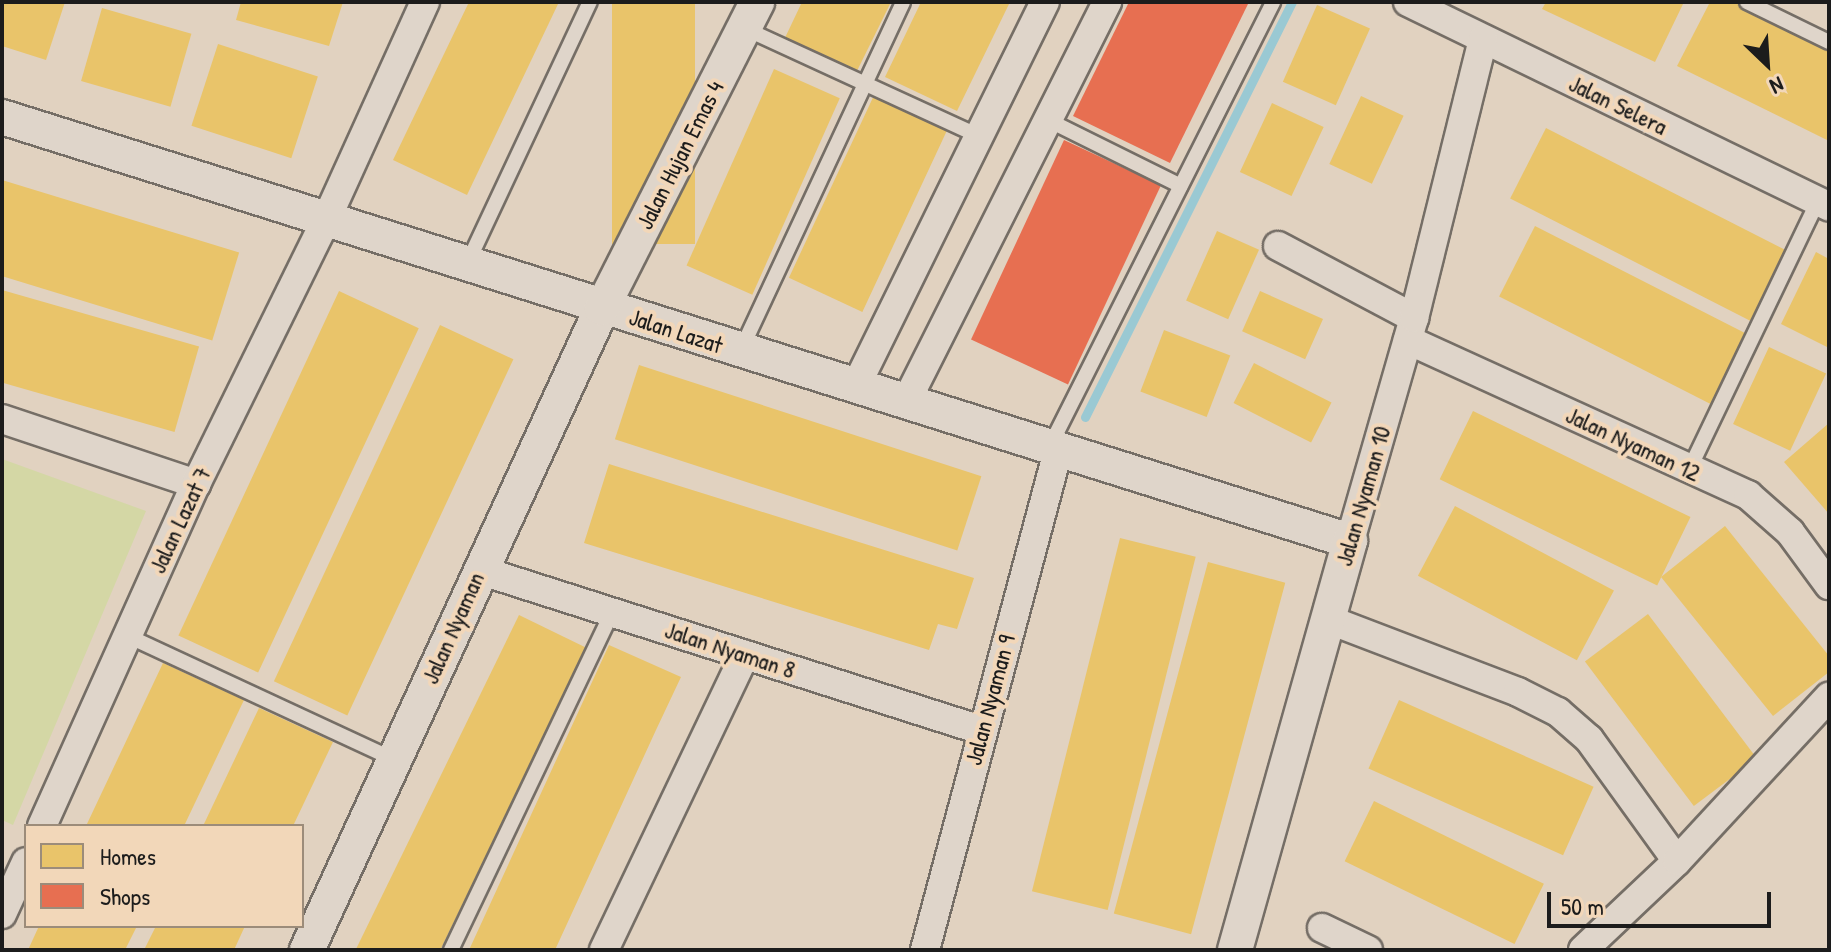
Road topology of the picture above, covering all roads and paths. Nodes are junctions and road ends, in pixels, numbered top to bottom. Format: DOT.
graph roads {
  1 [pos="425,2"];
  2 [pos="590,2"];
  3 [pos="903,2"];
  4 [pos="1045,2"];
  5 [pos="1107,2"];
  6 [pos="1273,2"];
  7 [pos="1408,2"];
  8 [pos="1747,2"];
  9 [pos="752,15"];
  10 [pos="1483,39"];
  11 [pos="1829,42"];
  12 [pos="864,85"];
  13 [pos="2,117"];
  14 [pos="1048,120"];
  15 [pos="979,136"];
  16 [pos="1181,186"];
  17 [pos="1823,203"];
  18 [pos="327,218"];
  19 [pos="1278,246"];
  20 [pos="467,264"];
  21 [pos="602,308"];
  22 [pos="1411,329"];
  23 [pos="740,352"];
  24 [pos="855,388"];
  25 [pos="905,404"];
  26 [pos="2,419"];
  27 [pos="1053,450"];
  28 [pos="1689,470"];
  29 [pos="196,484"];
  30 [pos="1350,541"];
  31 [pos="479,570"];
  32 [pos="1829,585"];
  33 [pos="612,612"];
  34 [pos="1327,619"];
  35 [pos="128,636"];
  36 [pos="745,655"];
  37 [pos="1829,697"];
  38 [pos="981,730"];
  39 [pos="395,760"];
  40 [pos="43,824"];
  41 [pos="1677,861"];
  42 [pos="17,863"];
  43 [pos="2,914"];
  44 [pos="1322,928"];
  45 [pos="307,950"];
  46 [pos="451,950"];
  47 [pos="604,950"];
  48 [pos="925,950"];
  49 [pos="1235,950"];
  50 [pos="1368,950"];
  51 [pos="1583,950"];
  1 -- 18 [label="street, Jalan Lazat 7"];
  2 -- 20 [label="lane"];
  3 -- 12 [label="lane"];
  4 -- 15 [label="street"];
  5 -- 14 [label="street"];
  6 -- 16 [label="lane"];
  7 -- 10 [label="street, Jalan Selera"];
  8 -- 11 [label="lane"];
  9 -- 12 [label="lane"];
  9 -- 21 [label="street, Jalan Hujan Emas 4"];
  10 -- 17 [label="street, Jalan Selera"];
  10 -- 22 [label="street, Jalan Nyaman 10"];
  12 -- 15 [label="lane"];
  12 -- 23 [label="lane"];
  13 -- 18 [label="street, Jalan Lazat"];
  14 -- 16 [label="lane"];
  14 -- 25 [label="street"];
  15 -- 24 [label="street"];
  16 -- 27 [label="lane"];
  17 -- 28 [label="lane"];
  18 -- 20 [label="street, Jalan Lazat"];
  18 -- 29 [label="street, Jalan Lazat 7"];
  19 -- 22 [label="street, Jalan Nyaman 12"];
  20 -- 21 [label="street, Jalan Lazat"];
  21 -- 23 [label="street, Jalan Lazat"];
  21 -- 31 [label="street, Jalan Nyaman"];
  22 -- 28 [label="street, Jalan Nyaman 12"];
  22 -- 30 [label="street, Jalan Nyaman 10"];
  23 -- 24 [label="street, Jalan Lazat"];
  24 -- 25 [label="street, Jalan Lazat"];
  25 -- 27 [label="street, Jalan Lazat"];
  26 -- 29 [label="street"];
  27 -- 30 [label="street, Jalan Lazat"];
  27 -- 38 [label="street, Jalan Nyaman 9"];
  28 -- 32 [label="street, Jalan Nyaman 12"];
  29 -- 35 [label="street, Jalan Lazat 7"];
  30 -- 34 [label="street, Jalan Nyaman 10"];
  31 -- 33 [label="street, Jalan Nyaman 8"];
  31 -- 39 [label="street, Jalan Nyaman"];
  33 -- 36 [label="street, Jalan Nyaman 8"];
  33 -- 46 [label="lane"];
  34 -- 41 [label="street"];
  34 -- 49 [label="street, Jalan Nyaman 10"];
  35 -- 39 [label="lane"];
  35 -- 40 [label="street, Jalan Lazat 7"];
  36 -- 38 [label="street, Jalan Nyaman 8"];
  36 -- 47 [label="street"];
  37 -- 41 [label="street"];
  38 -- 48 [label="street, Jalan Nyaman 9"];
  39 -- 45 [label="street, Jalan Nyaman"];
  41 -- 51 [label="street"];
  42 -- 43 [label="street"];
  44 -- 50 [label="street"];
}
